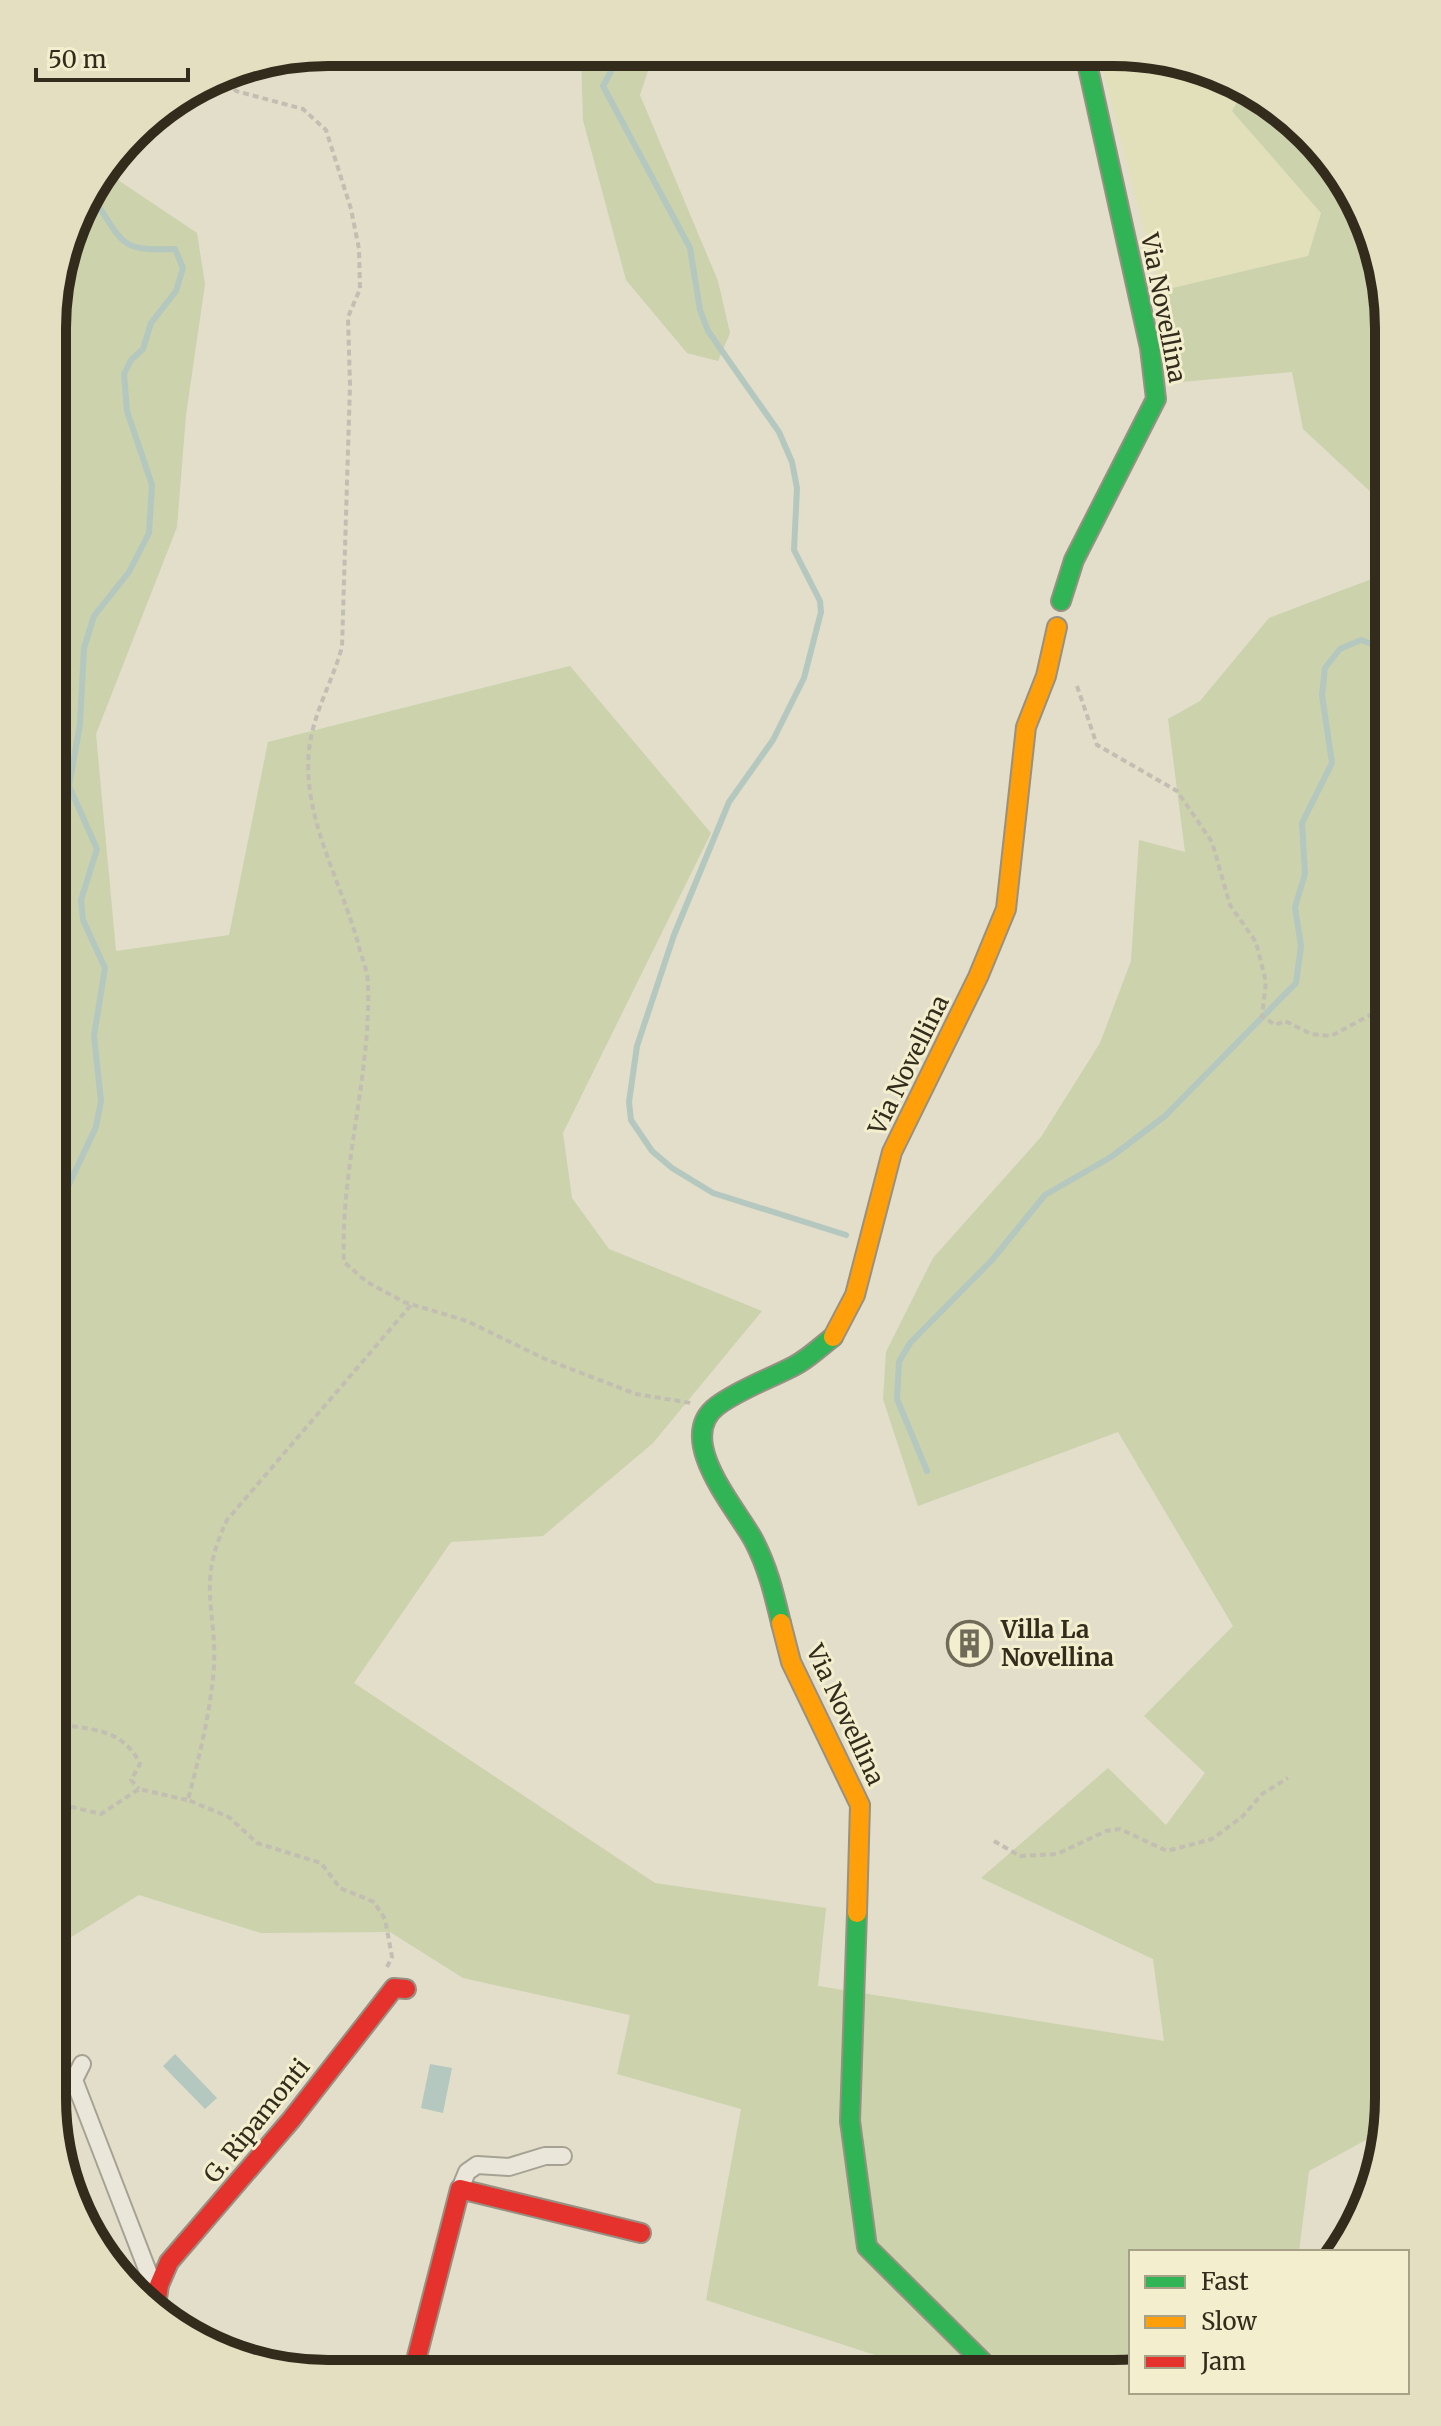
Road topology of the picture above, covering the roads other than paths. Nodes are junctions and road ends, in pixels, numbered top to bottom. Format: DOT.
graph roads {
  1 [pos="1088,66"];
  2 [pos="1061,601"];
  3 [pos="1057,627"];
  4 [pos="406,1989"];
  5 [pos="82,2064"];
  6 [pos="563,2156"];
  7 [pos="460,2189"];
  8 [pos="641,2233"];
  9 [pos="151,2290"];
  10 [pos="158,2297"];
  11 [pos="416,2360"];
  12 [pos="981,2360"];
  1 -- 2 [label="street, Via Novellina"];
  3 -- 12 [label="street, Via Novellina"];
  4 -- 10 [label="street, G. Ripamonti"];
  5 -- 9 [label="street, G. Ripamonti"];
  6 -- 7 [label="street"];
  7 -- 8 [label="street"];
  7 -- 11 [label="street"];
}
